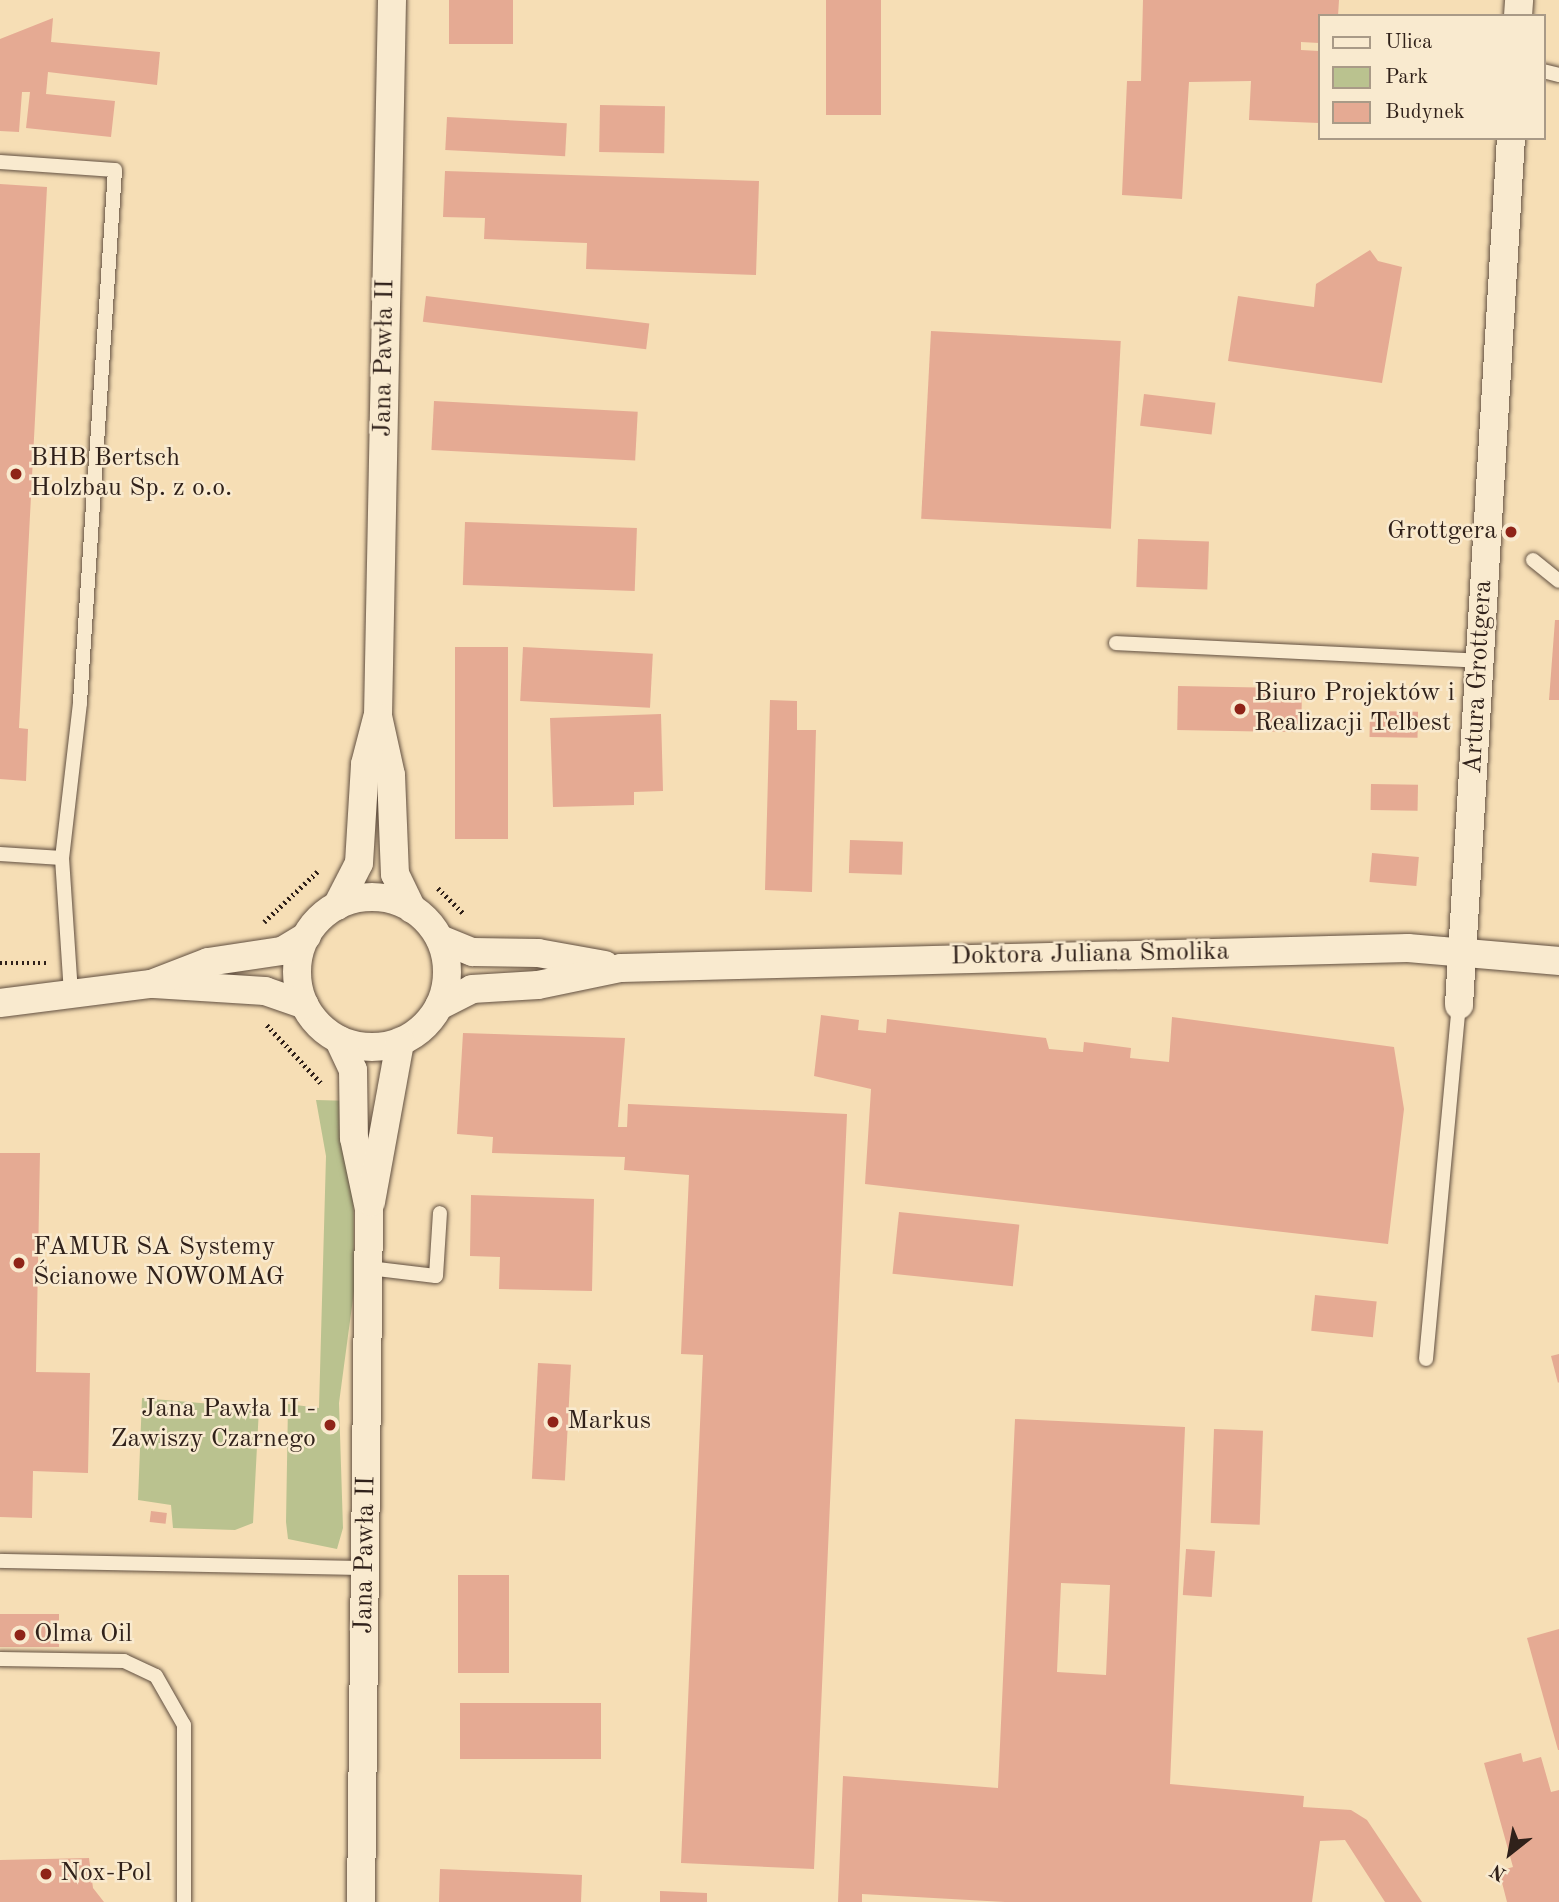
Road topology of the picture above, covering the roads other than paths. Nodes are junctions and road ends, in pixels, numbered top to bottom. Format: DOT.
graph roads {
  1 [pos="392,0"];
  2 [pos="1511,140"];
  3 [pos="0,162"];
  4 [pos="1533,560"];
  5 [pos="1559,581"];
  6 [pos="1116,643"];
  7 [pos="1478,661"];
  8 [pos="378,716"];
  9 [pos="0,854"];
  10 [pos="62,858"];
  11 [pos="337,905"];
  12 [pos="412,909"];
  13 [pos="307,936"];
  14 [pos="440,939"];
  15 [pos="1464,950"];
  16 [pos="1559,961"];
  17 [pos="621,968"];
  18 [pos="151,984"];
  19 [pos="71,993"];
  20 [pos="0,1003"];
  21 [pos="305,1005"];
  22 [pos="1459,1005"];
  23 [pos="439,1006"];
  24 [pos="340,1040"];
  25 [pos="400,1042"];
  26 [pos="369,1209"];
  27 [pos="440,1213"];
  28 [pos="369,1268"];
  29 [pos="1426,1359"];
  30 [pos="0,1561"];
  31 [pos="366,1568"];
  32 [pos="0,1659"];
  33 [pos="184,1902"];
  34 [pos="361,1902"];
  1 -- 8 [label="street, Jana Pawła II"];
  2 -- 7 [label="street, Artura Grottgera"];
  3 -- 10 [label="lane"];
  4 -- 5 [label="lane"];
  6 -- 7 [label="lane"];
  7 -- 15 [label="street, Artura Grottgera"];
  8 -- 11 [label="street, Jana Pawła II"];
  8 -- 12 [label="street, Jana Pawła II"];
  9 -- 10 [label="lane"];
  10 -- 19 [label="lane"];
  11 -- 12 [label="street"];
  11 -- 13 [label="street"];
  12 -- 14 [label="street"];
  13 -- 18 [label="street"];
  13 -- 21 [label="street"];
  14 -- 17 [label="street, Doktora Juliana Smolika"];
  14 -- 23 [label="street"];
  15 -- 16 [label="street, Doktora Juliana Smolika"];
  15 -- 17 [label="street, Doktora Juliana Smolika"];
  15 -- 22 [label="street, Artura Grottgera"];
  17 -- 23 [label="street, Doktora Juliana Smolika"];
  18 -- 19 [label="street"];
  18 -- 21 [label="street"];
  19 -- 20 [label="street"];
  21 -- 24 [label="street"];
  22 -- 29 [label="lane"];
  23 -- 25 [label="street"];
  24 -- 25 [label="street"];
  24 -- 26 [label="street, Jana Pawła II"];
  25 -- 26 [label="street, Jana Pawła II"];
  26 -- 28 [label="street, Jana Pawła II"];
  27 -- 28 [label="lane"];
  28 -- 31 [label="street, Jana Pawła II"];
  30 -- 31 [label="lane"];
  31 -- 34 [label="street, Jana Pawła II"];
  32 -- 33 [label="lane"];
}
